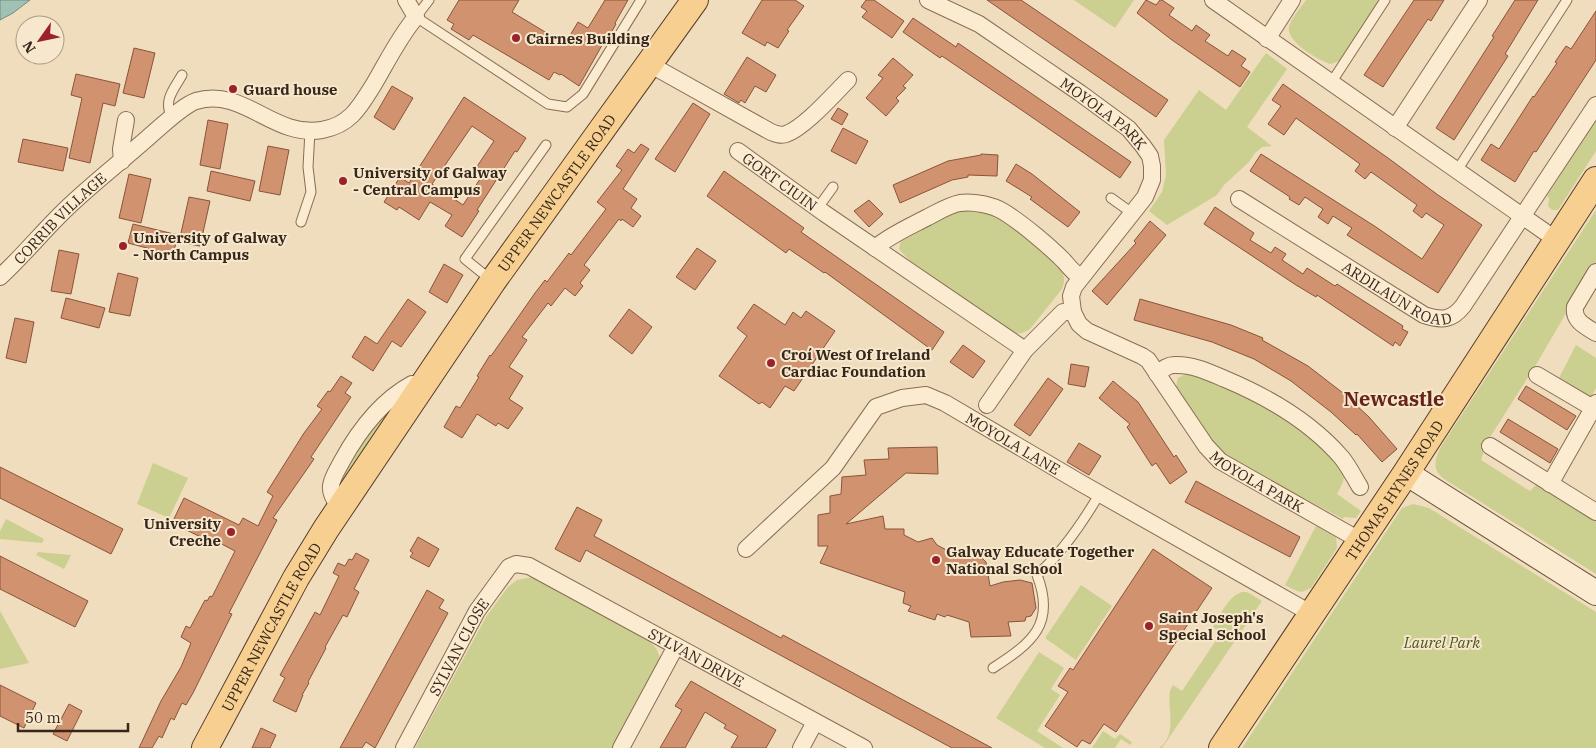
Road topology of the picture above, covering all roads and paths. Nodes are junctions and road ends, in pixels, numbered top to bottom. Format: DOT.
graph roads {
  1 [pos="406,0"];
  2 [pos="429,0"];
  3 [pos="641,0"];
  4 [pos="695,0"];
  5 [pos="928,0"];
  6 [pos="1213,0"];
  7 [pos="1292,0"];
  8 [pos="1385,0"];
  9 [pos="1479,0"];
  10 [pos="1567,0"];
  11 [pos="416,17"];
  12 [pos="1267,39"];
  13 [pos="649,64"];
  14 [pos="182,75"];
  15 [pos="848,80"];
  16 [pos="1331,83"];
  17 [pos="1596,105"];
  18 [pos="172,118"];
  19 [pos="126,120"];
  20 [pos="1395,128"];
  21 [pos="310,131"];
  22 [pos="546,145"];
  23 [pos="738,151"];
  24 [pos="122,161"];
  25 [pos="1456,172"];
  26 [pos="1596,180"];
  27 [pos="833,187"];
  28 [pos="1111,198"];
  29 [pos="1238,199"];
  30 [pos="820,211"];
  31 [pos="1132,213"];
  32 [pos="1523,217"];
  33 [pos="301,222"];
  34 [pos="1558,241"];
  35 [pos="875,248"];
  36 [pos="1596,272"];
  37 [pos="0,277"];
  38 [pos="1080,277"];
  39 [pos="494,281"];
  40 [pos="1073,312"];
  41 [pos="1596,333"];
  42 [pos="1025,350"];
  43 [pos="1157,374"];
  44 [pos="1537,375"];
  45 [pos="987,405"];
  46 [pos="1594,406"];
  47 [pos="1490,446"];
  48 [pos="1406,474"];
  49 [pos="1550,484"];
  50 [pos="1360,487"];
  51 [pos="1100,493"];
  52 [pos="1596,512"];
  53 [pos="1361,541"];
  54 [pos="746,549"];
  55 [pos="529,566"];
  56 [pos="1596,593"];
  57 [pos="1312,614"];
  58 [pos="676,646"];
  59 [pos="993,668"];
  60 [pos="815,722"];
  61 [pos="205,748"];
  62 [pos="404,748"];
  63 [pos="621,748"];
  64 [pos="801,748"];
  65 [pos="864,748"];
  66 [pos="1222,748"];
  1 -- 11 [label="street"];
  2 -- 11 [label="lane"];
  3 -- 11 [label="lane"];
  4 -- 13 [label="main road, UPPER NEWCASTLE ROAD"];
  5 -- 31 [label="street, MOYOLA PARK"];
  6 -- 12 [label="street"];
  7 -- 12 [label="street"];
  8 -- 16 [label="lane"];
  9 -- 20 [label="street"];
  10 -- 25 [label="lane"];
  11 -- 21 [label="street"];
  12 -- 16 [label="street"];
  13 -- 15 [label="street"];
  13 -- 39 [label="main road, UPPER NEWCASTLE ROAD"];
  14 -- 18 [label="lane"];
  16 -- 20 [label="street"];
  17 -- 32 [label="street, ARDILAUN ROAD"];
  18 -- 21 [label="street, CORRIB VILLAGE"];
  18 -- 24 [label="street, CORRIB VILLAGE"];
  19 -- 24 [label="street"];
  20 -- 25 [label="street"];
  21 -- 33 [label="lane"];
  22 -- 39 [label="lane"];
  23 -- 30 [label="street, GORT CIUIN"];
  24 -- 37 [label="street, CORRIB VILLAGE"];
  25 -- 32 [label="street"];
  26 -- 34 [label="main road, THOMAS HYNES ROAD"];
  27 -- 30 [label="lane"];
  28 -- 31 [label="lane"];
  29 -- 32 [label="street, ARDILAUN ROAD"];
  30 -- 35 [label="street"];
  31 -- 38 [label="street, MOYOLA PARK"];
  32 -- 34 [label="street"];
  34 -- 48 [label="main road, THOMAS HYNES ROAD"];
  35 -- 38 [label="street"];
  35 -- 42 [label="street"];
  36 -- 41 [label="street"];
  38 -- 40 [label="street, MOYOLA PARK"];
  39 -- 61 [label="main road, UPPER NEWCASTLE ROAD"];
  40 -- 42 [label="street"];
  40 -- 43 [label="street, MOYOLA PARK"];
  42 -- 45 [label="street"];
  43 -- 50 [label="street"];
  43 -- 53 [label="street, MOYOLA PARK"];
  44 -- 46 [label="street"];
  46 -- 49 [label="street"];
  47 -- 49 [label="street"];
  48 -- 53 [label="main road, THOMAS HYNES ROAD"];
  48 -- 56 [label="street"];
  49 -- 52 [label="street"];
  51 -- 54 [label="street, MOYOLA LANE"];
  51 -- 57 [label="street, MOYOLA LANE"];
  51 -- 59 [label="lane"];
  53 -- 57 [label="main road, THOMAS HYNES ROAD"];
  55 -- 58 [label="street, SYLVAN DRIVE"];
  55 -- 62 [label="street, SYLVAN CLOSE"];
  57 -- 66 [label="main road, THOMAS HYNES ROAD"];
  58 -- 60 [label="street, SYLVAN DRIVE"];
  58 -- 63 [label="street"];
  60 -- 64 [label="street"];
  60 -- 65 [label="street, SYLVAN DRIVE"];
}
